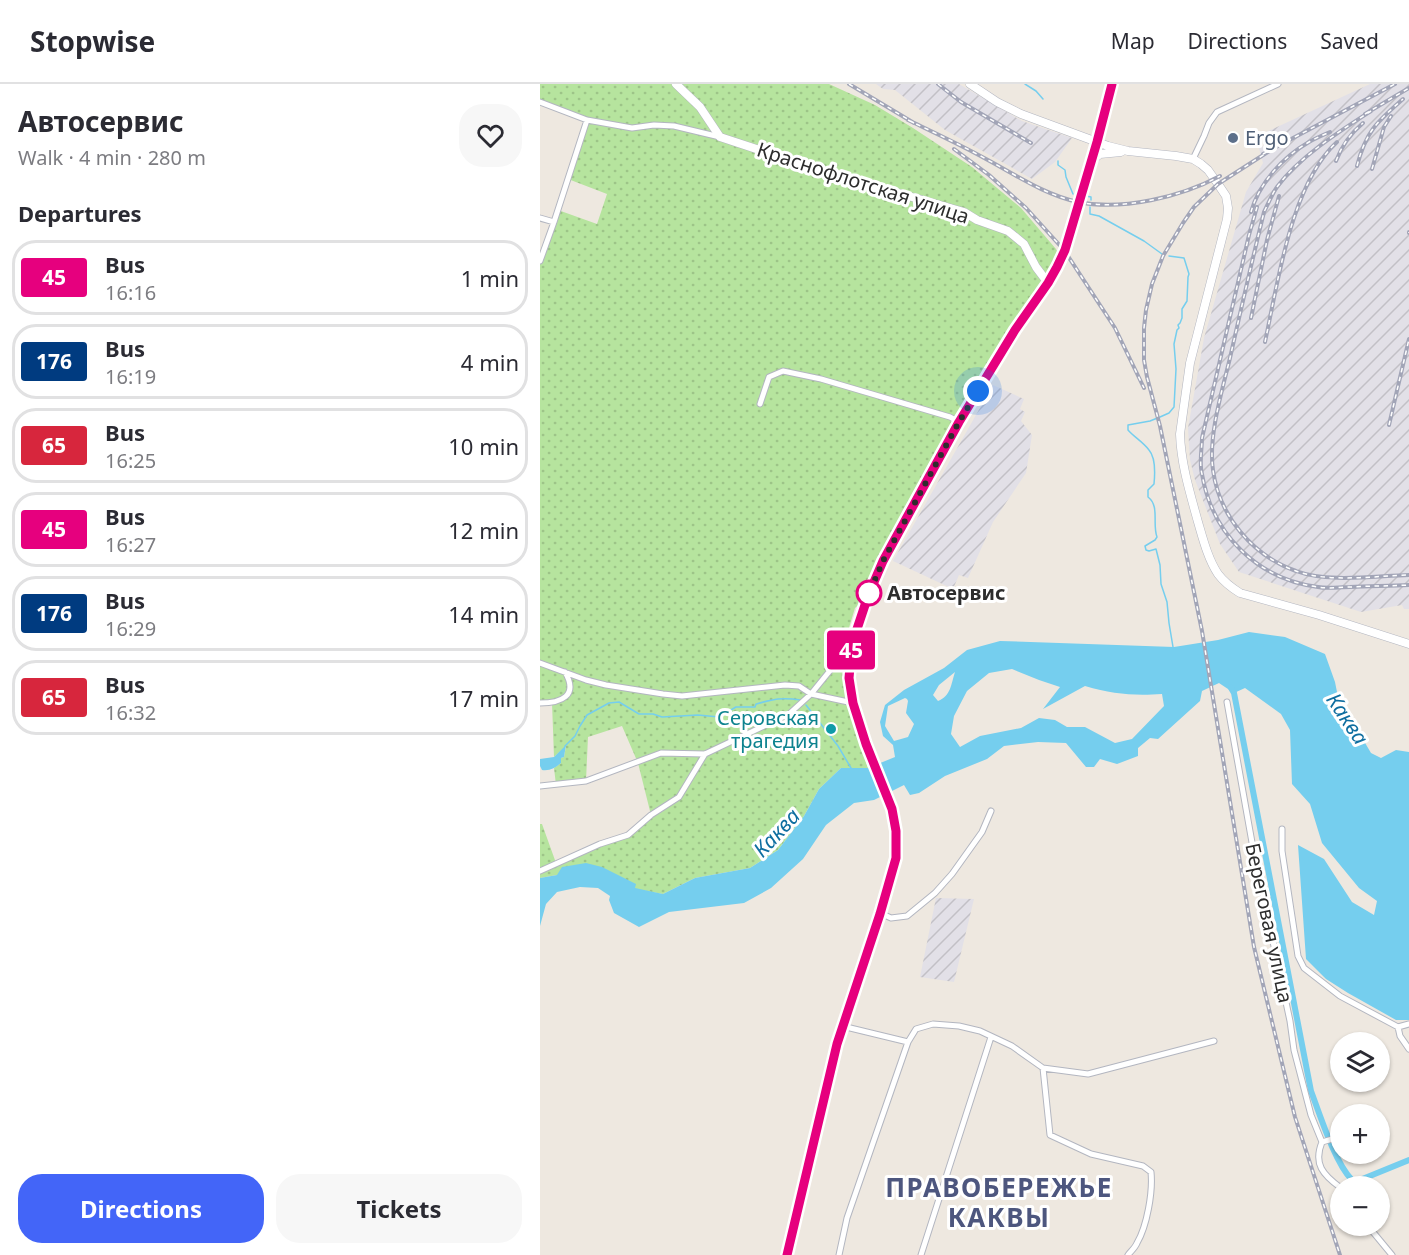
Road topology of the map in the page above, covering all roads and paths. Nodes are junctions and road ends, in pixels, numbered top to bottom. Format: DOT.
graph roads {
  1 [pos="676,84"];
  2 [pos="970,84"];
  3 [pos="1112,84"];
  4 [pos="1278,84"];
  5 [pos="540,102"];
  6 [pos="587,120"];
  7 [pos="720,136"];
  8 [pos="1097,142"];
  9 [pos="1128,151"];
  10 [pos="1192,159"];
  11 [pos="1091,161"];
  12 [pos="540,218"];
  13 [pos="554,222"];
  14 [pos="540,261"];
  15 [pos="1048,283"];
  16 [pos="760,404"];
  17 [pos="959,422"];
  18 [pos="852,644"];
  19 [pos="1409,644"];
  20 [pos="540,663"];
  21 [pos="565,672"];
  22 [pos="811,694"];
  23 [pos="1227,702"];
  24 [pos="540,703"];
  25 [pos="853,703"];
  26 [pos="705,754"];
  27 [pos="540,786"];
  28 [pos="991,812"];
  29 [pos="1282,829"];
  30 [pos="540,871"];
  31 [pos="880,914"];
  32 [pos="1409,1024"];
  33 [pos="842,1026"];
  34 [pos="1398,1027"];
  35 [pos="991,1037"];
  36 [pos="1214,1041"];
  37 [pos="908,1042"];
  38 [pos="1409,1049"];
  39 [pos="1043,1068"];
  40 [pos="1330,1140"];
  41 [pos="1322,1142"];
  42 [pos="1330,1180"];
  43 [pos="1376,1236"];
  44 [pos="787,1255"];
  45 [pos="839,1255"];
  46 [pos="921,1255"];
  47 [pos="1128,1255"];
  48 [pos="1392,1255"];
  1 -- 7 [label="main road"];
  2 -- 8 [label="main road"];
  3 -- 8 [label="main road"];
  4 -- 10 [label="street"];
  5 -- 6 [label="street"];
  6 -- 7 [label="street"];
  6 -- 13 [label="street"];
  7 -- 15 [label="main road, Краснофлотская улица"];
  8 -- 9 [label="main road"];
  8 -- 11 [label="main road"];
  9 -- 10 [label="main road"];
  9 -- 11 [label="main road"];
  10 -- 19 [label="main road"];
  11 -- 15 [label="main road"];
  12 -- 13 [label="street"];
  13 -- 14 [label="street"];
  15 -- 17 [label="main road"];
  16 -- 17 [label="street"];
  17 -- 18 [label="main road"];
  18 -- 22 [label="street"];
  18 -- 25 [label="main road"];
  20 -- 21 [label="street"];
  21 -- 22 [label="street"];
  21 -- 24 [label="street"];
  22 -- 25 [label="street"];
  22 -- 26 [label="street"];
  23 -- 41 [label="street, Береговая улица"];
  25 -- 31 [label="main road"];
  26 -- 27 [label="street"];
  26 -- 30 [label="street"];
  28 -- 31 [label="street"];
  29 -- 34 [label="street"];
  31 -- 33 [label="main road"];
  32 -- 34 [label="street"];
  33 -- 37 [label="street"];
  33 -- 44 [label="main road"];
  34 -- 38 [label="street"];
  35 -- 37 [label="street"];
  35 -- 39 [label="street"];
  35 -- 46 [label="street"];
  36 -- 39 [label="street"];
  37 -- 45 [label="street"];
  39 -- 47 [label="street"];
  40 -- 41 [label="street"];
  41 -- 42 [label="street"];
  43 -- 48 [label="street"];
}
